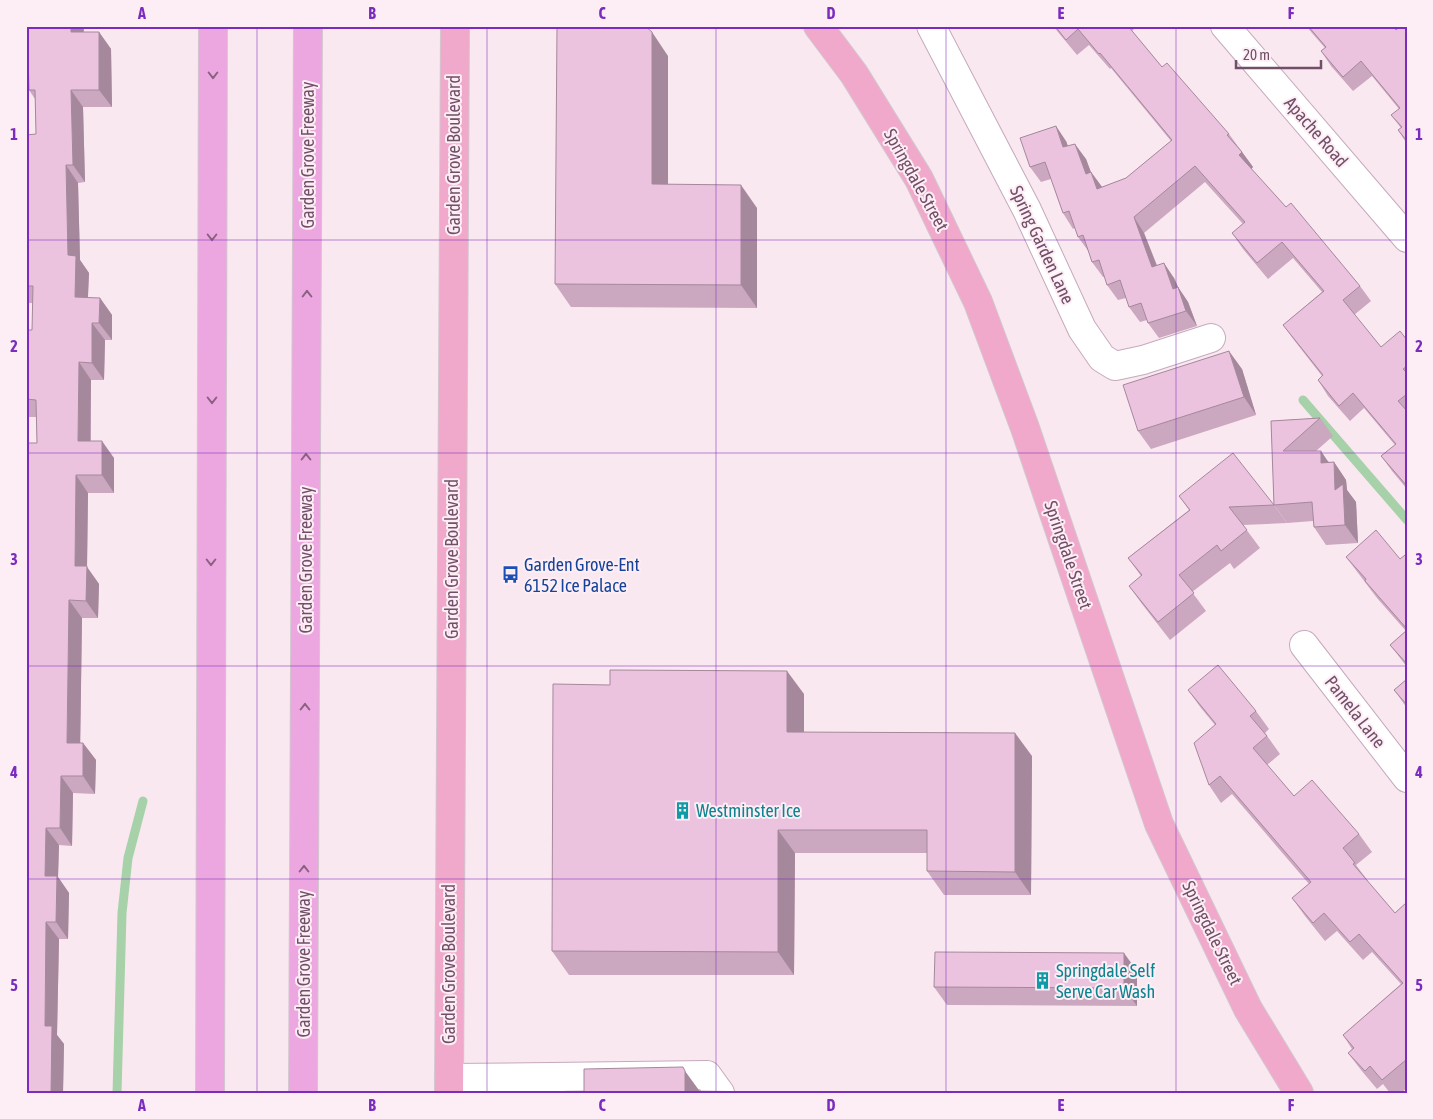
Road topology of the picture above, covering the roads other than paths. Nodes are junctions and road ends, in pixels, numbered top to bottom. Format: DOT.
graph roads {
  1 [pos="213,26"];
  2 [pos="308,26"];
  3 [pos="455,26"];
  4 [pos="818,26"];
  5 [pos="931,26"];
  6 [pos="1224,26"];
  7 [pos="1407,238"];
  8 [pos="1212,338"];
  9 [pos="1304,645"];
  10 [pos="1407,778"];
  11 [pos="551,1085"];
  12 [pos="449,1086"];
  13 [pos="210,1093"];
  14 [pos="303,1093"];
  15 [pos="720,1093"];
  16 [pos="1300,1093"];
  1 -- 13 [label="highway, one-way"];
  14 -- 2 [label="highway, Garden Grove Freeway, one-way"];
  3 -- 12 [label="main road, Garden Grove Boulevard"];
  4 -- 16 [label="main road, Springdale Street"];
  5 -- 8 [label="street, Spring Garden Lane"];
  6 -- 7 [label="street, Apache Road"];
  9 -- 10 [label="street, Pamela Lane"];
  11 -- 12 [label="street"];
  11 -- 15 [label="street"];
}
